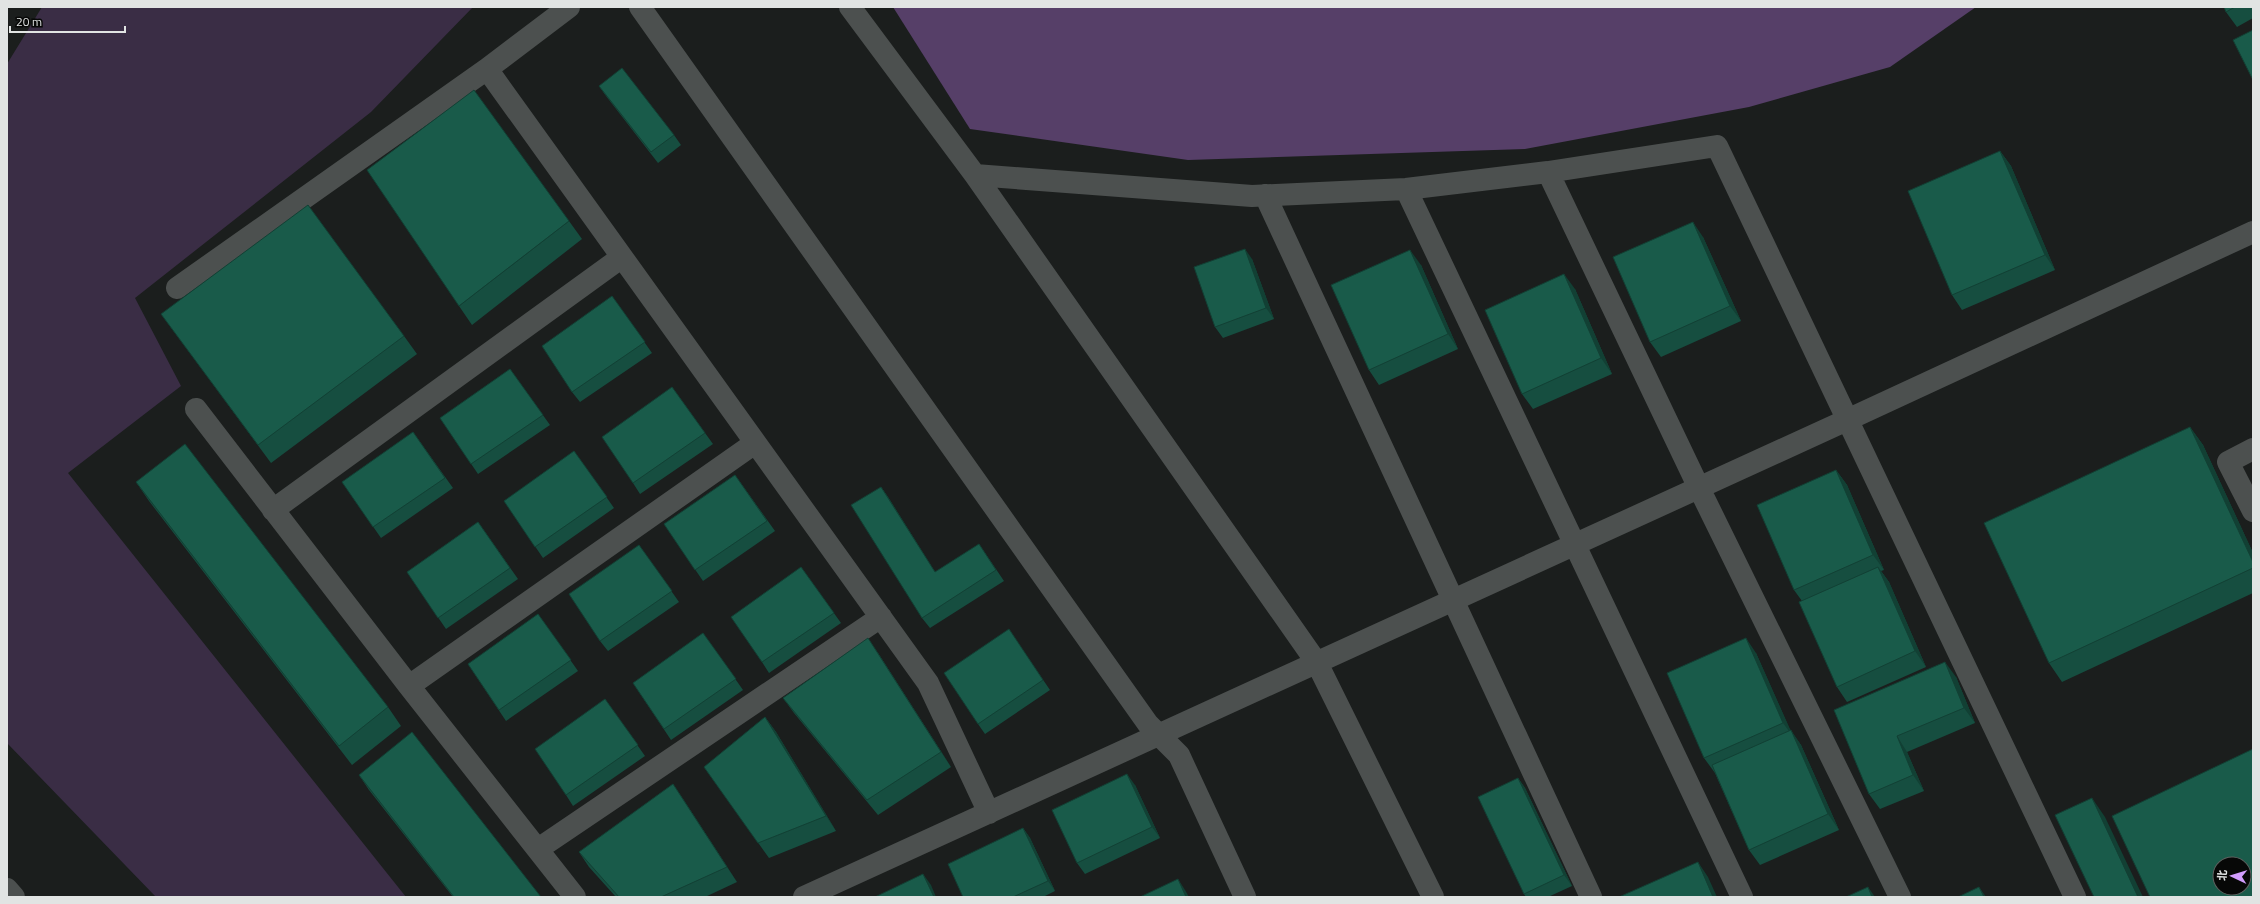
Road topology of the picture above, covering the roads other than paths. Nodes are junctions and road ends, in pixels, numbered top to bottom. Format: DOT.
graph roads {
  1 [pos="569,7"];
  2 [pos="640,7"];
  3 [pos="850,7"];
  4 [pos="487,69"];
  5 [pos="1548,172"];
  6 [pos="975,175"];
  7 [pos="1406,189"];
  8 [pos="1264,195"];
  9 [pos="2253,232"];
  10 [pos="622,257"];
  11 [pos="177,288"];
  12 [pos="196,409"];
  13 [pos="1847,420"];
  14 [pos="755,442"];
  15 [pos="2253,449"];
  16 [pos="1699,488"];
  17 [pos="273,510"];
  18 [pos="2253,511"];
  19 [pos="1574,545"];
  20 [pos="1454,600"];
  21 [pos="881,617"];
  22 [pos="1317,662"];
  23 [pos="410,686"];
  24 [pos="1159,735"];
  25 [pos="989,813"];
  26 [pos="538,849"];
  27 [pos="7,889"];
  28 [pos="14,897"];
  29 [pos="575,897"];
  30 [pos="804,897"];
  31 [pos="1245,897"];
  32 [pos="1433,897"];
  33 [pos="1591,897"];
  34 [pos="1742,897"];
  35 [pos="1900,897"];
  36 [pos="2075,897"];
  1 -- 4 [label="street"];
  2 -- 24 [label="street"];
  3 -- 6 [label="street"];
  4 -- 10 [label="street"];
  4 -- 11 [label="street"];
  5 -- 7 [label="street"];
  5 -- 13 [label="street"];
  5 -- 16 [label="street"];
  6 -- 8 [label="street"];
  6 -- 22 [label="street"];
  7 -- 8 [label="street"];
  7 -- 19 [label="street"];
  8 -- 20 [label="street"];
  9 -- 13 [label="street"];
  10 -- 14 [label="street"];
  10 -- 17 [label="street"];
  12 -- 17 [label="street"];
  13 -- 16 [label="street"];
  13 -- 36 [label="street"];
  14 -- 21 [label="street"];
  14 -- 23 [label="street"];
  15 -- 18 [label="street"];
  16 -- 19 [label="street"];
  16 -- 35 [label="street"];
  17 -- 23 [label="street"];
  19 -- 20 [label="street"];
  19 -- 34 [label="street"];
  20 -- 22 [label="street"];
  20 -- 33 [label="street"];
  21 -- 25 [label="street"];
  21 -- 26 [label="street"];
  22 -- 24 [label="street"];
  22 -- 32 [label="street"];
  23 -- 26 [label="street"];
  24 -- 25 [label="street"];
  24 -- 31 [label="street"];
  25 -- 30 [label="street"];
  26 -- 29 [label="street"];
  27 -- 28 [label="street"];
}
